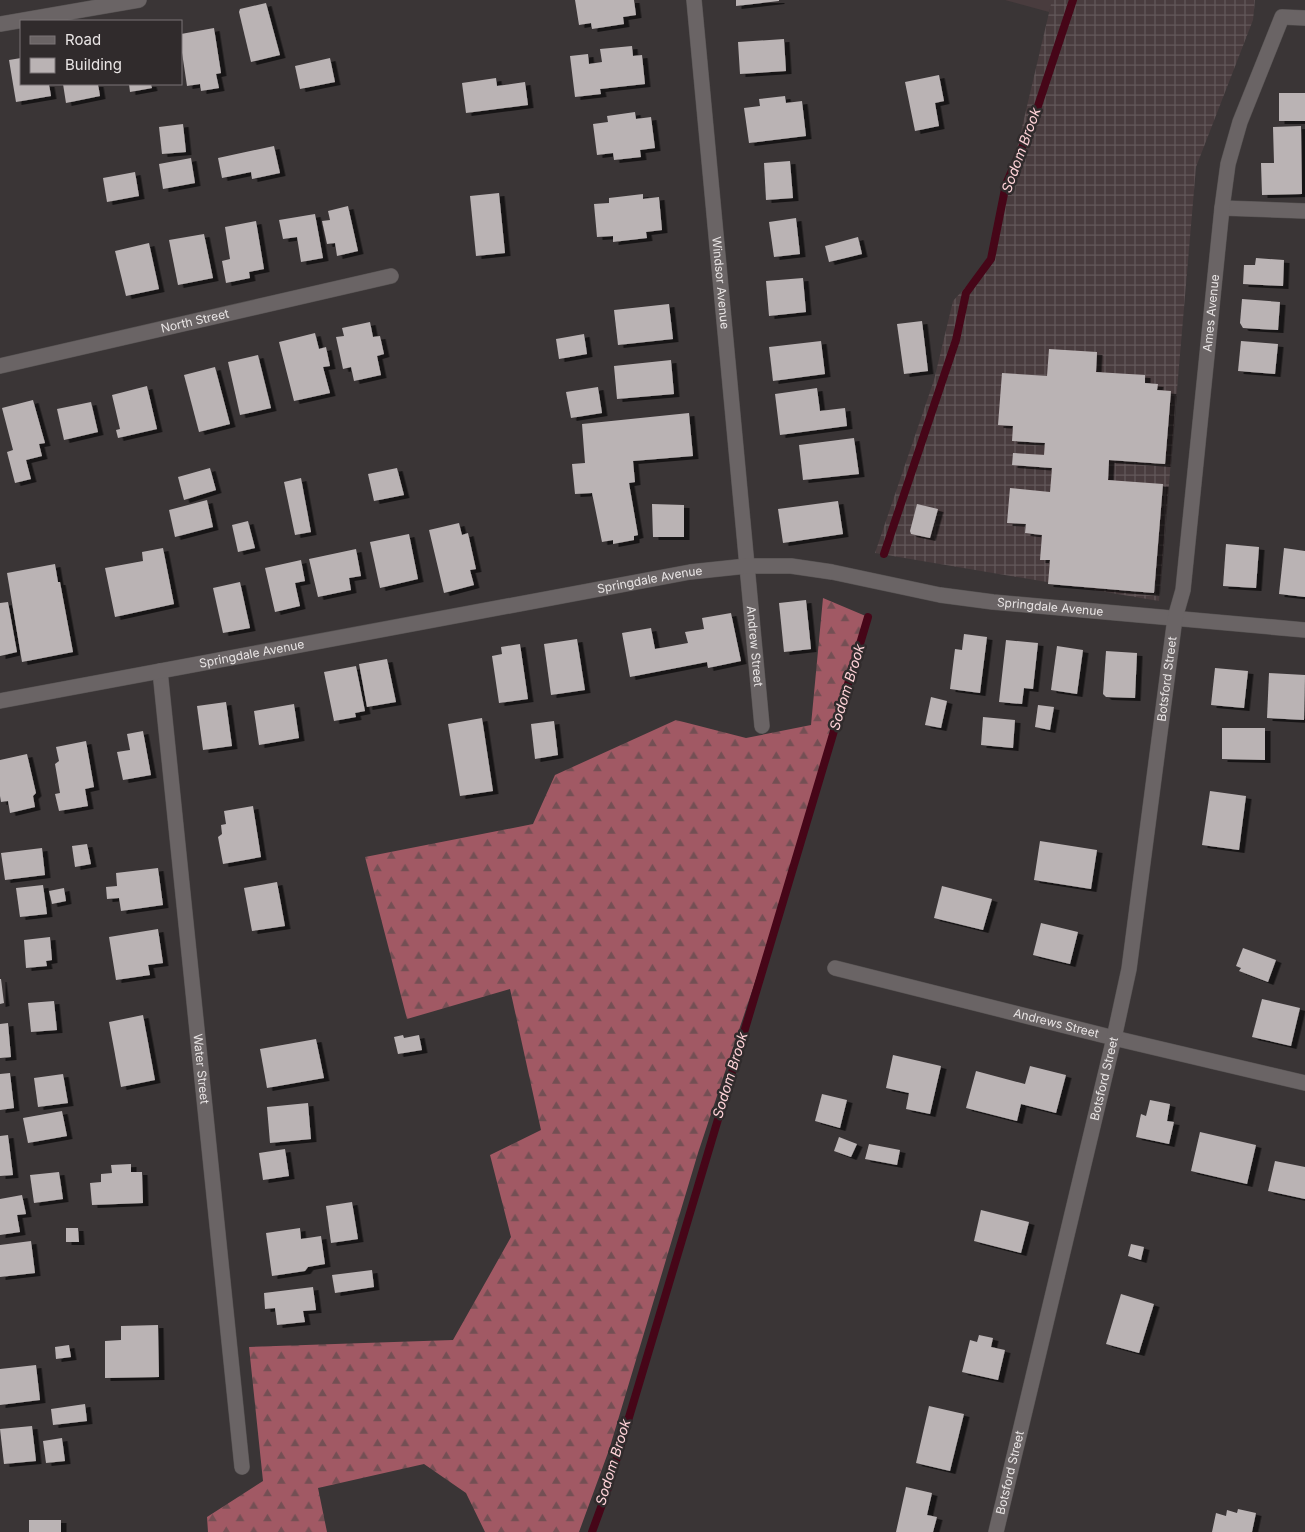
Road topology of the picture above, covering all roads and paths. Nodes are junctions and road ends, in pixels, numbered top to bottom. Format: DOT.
graph roads {
  1 [pos="139,0"];
  2 [pos="694,0"];
  3 [pos="1305,18"];
  4 [pos="23,20"];
  5 [pos="20,21"];
  6 [pos="0,24"];
  7 [pos="1222,208"];
  8 [pos="1305,210"];
  9 [pos="391,276"];
  10 [pos="0,366"];
  11 [pos="747,566"];
  12 [pos="1175,618"];
  13 [pos="1305,630"];
  14 [pos="160,671"];
  15 [pos="0,701"];
  16 [pos="762,726"];
  17 [pos="835,968"];
  18 [pos="1114,1038"];
  19 [pos="1305,1083"];
  20 [pos="242,1467"];
  21 [pos="996,1532"];
  1 -- 4 [label="street"];
  2 -- 11 [label="street, Windsor Avenue"];
  3 -- 7 [label="street, Ames Avenue"];
  5 -- 6 [label="street"];
  7 -- 8 [label="street"];
  7 -- 12 [label="street, Ames Avenue"];
  9 -- 10 [label="street, North Street"];
  11 -- 12 [label="street, Springdale Avenue"];
  11 -- 14 [label="street, Springdale Avenue"];
  11 -- 16 [label="street, Andrew Street"];
  12 -- 13 [label="street, Springdale Avenue"];
  12 -- 18 [label="street, Botsford Street"];
  14 -- 15 [label="street, Springdale Avenue"];
  14 -- 20 [label="street, Water Street"];
  17 -- 18 [label="street, Andrews Street"];
  18 -- 19 [label="street, Andrews Street"];
  18 -- 21 [label="street, Botsford Street"];
}
